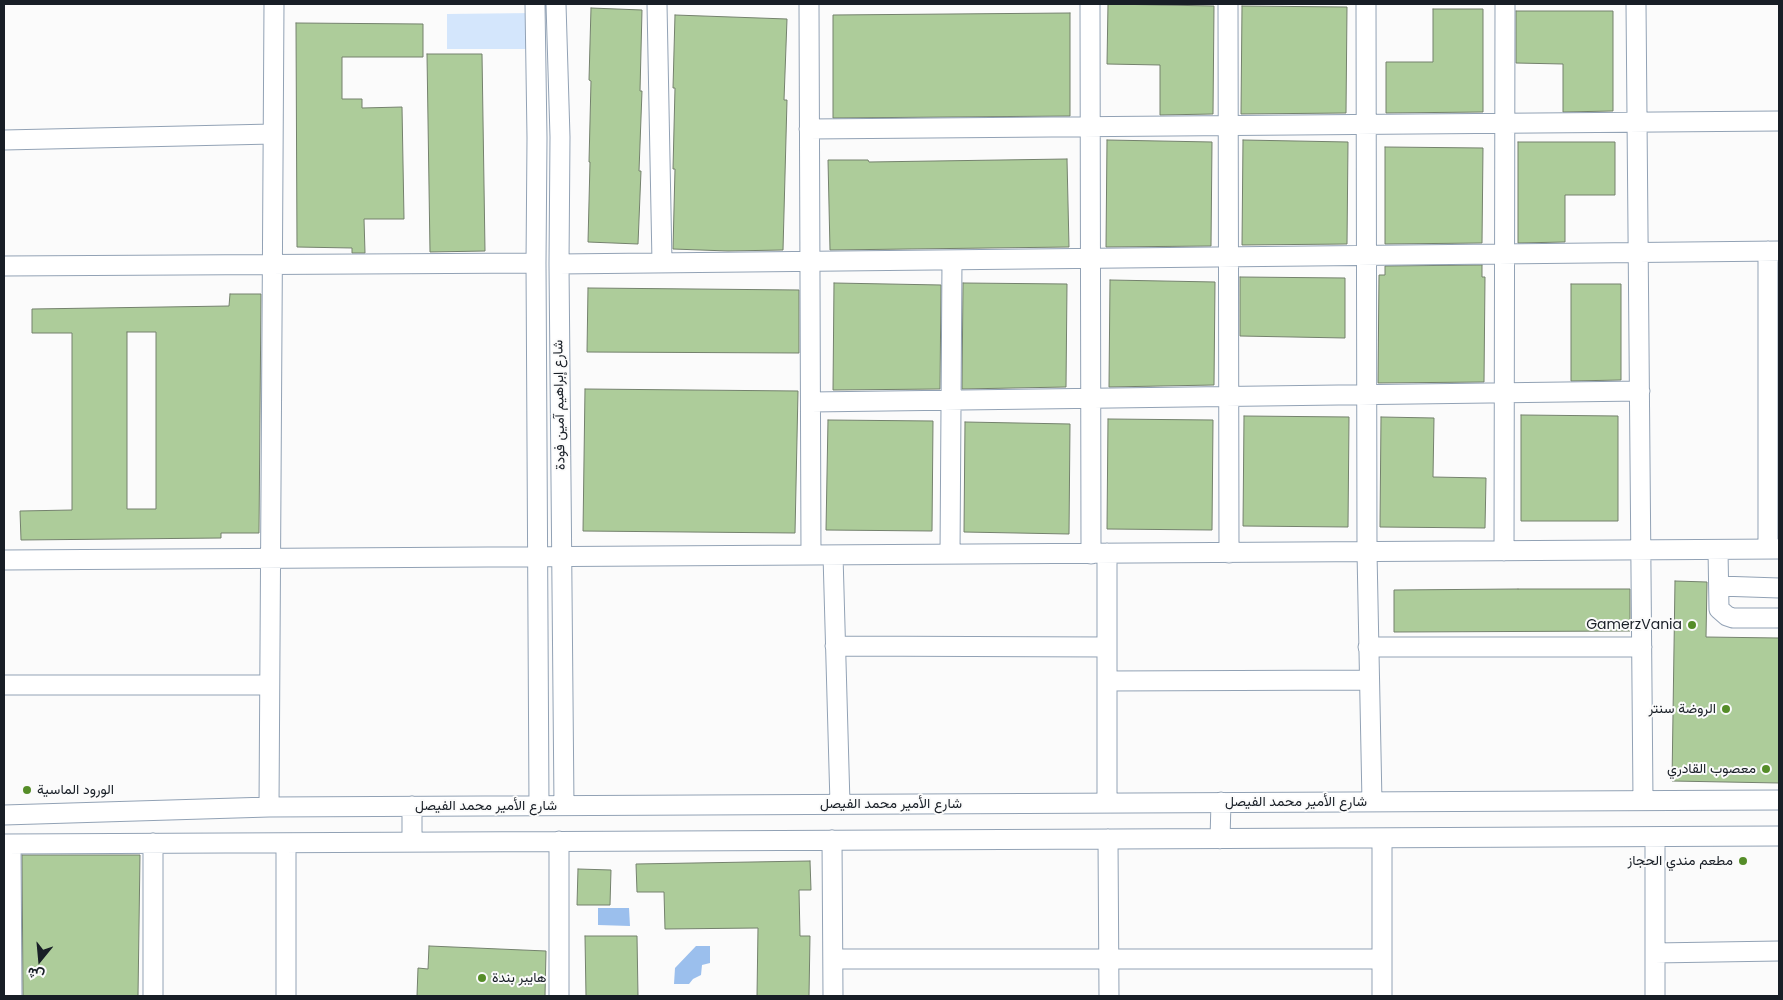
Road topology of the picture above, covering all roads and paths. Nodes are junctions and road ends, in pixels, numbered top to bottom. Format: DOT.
graph roads {
  1 [pos="274,4"];
  2 [pos="535,4"];
  3 [pos="556,4"];
  4 [pos="658,4"];
  5 [pos="809,4"];
  6 [pos="1090,4"];
  7 [pos="1228,4"];
  8 [pos="1366,4"];
  9 [pos="1505,4"];
  10 [pos="1636,4"];
  11 [pos="1779,121"];
  12 [pos="1637,122"];
  13 [pos="1504,123"];
  14 [pos="1366,124"];
  15 [pos="1228,125"];
  16 [pos="1090,126"];
  17 [pos="809,128"];
  18 [pos="272,134"];
  19 [pos="560,137"];
  20 [pos="537,138"];
  21 [pos="4,140"];
  22 [pos="1774,251"];
  23 [pos="1638,252"];
  24 [pos="1504,254"];
  25 [pos="1367,255"];
  26 [pos="1228,257"];
  27 [pos="1090,258"];
  28 [pos="952,260"];
  29 [pos="810,261"];
  30 [pos="536,263"];
  31 [pos="662,263"];
  32 [pos="272,264"];
  33 [pos="559,264"];
  34 [pos="4,266"];
  35 [pos="1640,390"];
  36 [pos="1504,392"];
  37 [pos="1367,394"];
  38 [pos="1229,396"];
  39 [pos="1091,398"];
  40 [pos="950,400"];
  41 [pos="811,402"];
  42 [pos="1774,549"];
  43 [pos="1641,550"];
  44 [pos="1718,550"];
  45 [pos="1504,551"];
  46 [pos="1367,552"];
  47 [pos="1099,553"];
  48 [pos="1229,553"];
  49 [pos="950,554"];
  50 [pos="811,555"];
  51 [pos="833,555"];
  52 [pos="538,557"];
  53 [pos="562,557"];
  54 [pos="270,558"];
  55 [pos="4,560"];
  56 [pos="1719,586"];
  57 [pos="1779,588"];
  58 [pos="1779,618"];
  59 [pos="538,636"];
  60 [pos="562,636"];
  61 [pos="836,646"];
  62 [pos="1107,647"];
  63 [pos="1368,647"];
  64 [pos="1642,647"];
  65 [pos="1369,680"];
  66 [pos="1107,681"];
  67 [pos="4,685"];
  68 [pos="269,685"];
  69 [pos="1643,800"];
  70 [pos="1779,800"];
  71 [pos="1221,802"];
  72 [pos="1372,802"];
  73 [pos="1107,803"];
  74 [pos="840,804"];
  75 [pos="539,805"];
  76 [pos="564,805"];
  77 [pos="412,806"];
  78 [pos="268,807"];
  79 [pos="4,814"];
  80 [pos="1779,836"];
  81 [pos="1655,837"];
  82 [pos="1382,838"];
  83 [pos="1108,839"];
  84 [pos="1220,839"];
  85 [pos="832,840"];
  86 [pos="412,842"];
  87 [pos="559,842"];
  88 [pos="153,843"];
  89 [pos="286,843"];
  90 [pos="7,844"];
  91 [pos="1779,951"];
  92 [pos="1655,953"];
  93 [pos="832,959"];
  94 [pos="1109,959"];
  95 [pos="1382,959"];
  96 [pos="12,996"];
  97 [pos="154,996"];
  98 [pos="286,996"];
  99 [pos="559,996"];
  100 [pos="833,996"];
  101 [pos="1109,996"];
  102 [pos="1382,996"];
  103 [pos="1655,996"];
  1 -- 18 [label="street"];
  2 -- 20 [label="street, شارع إبراهيم آمين فودة"];
  3 -- 19 [label="street, شارع إبراهيم آمين فودة"];
  4 -- 31 [label="street"];
  5 -- 17 [label="street"];
  6 -- 16 [label="street"];
  7 -- 15 [label="street"];
  8 -- 14 [label="street"];
  9 -- 13 [label="street"];
  10 -- 12 [label="street"];
  11 -- 12 [label="street"];
  12 -- 13 [label="street"];
  12 -- 23 [label="street"];
  13 -- 14 [label="street"];
  13 -- 24 [label="street"];
  14 -- 15 [label="street"];
  14 -- 25 [label="street"];
  15 -- 16 [label="street"];
  15 -- 26 [label="street"];
  16 -- 17 [label="street"];
  16 -- 27 [label="street"];
  17 -- 29 [label="street"];
  18 -- 21 [label="street"];
  18 -- 32 [label="street"];
  19 -- 20 [label="street"];
  19 -- 33 [label="street, شارع إبراهيم آمين فودة"];
  20 -- 30 [label="street, شارع إبراهيم آمين فودة"];
  22 -- 23 [label="street"];
  22 -- 42 [label="street"];
  23 -- 24 [label="street"];
  23 -- 35 [label="street"];
  24 -- 25 [label="street"];
  24 -- 36 [label="street"];
  25 -- 26 [label="street"];
  25 -- 37 [label="street"];
  26 -- 27 [label="street"];
  26 -- 38 [label="street"];
  27 -- 28 [label="street"];
  27 -- 39 [label="street"];
  28 -- 29 [label="street"];
  28 -- 40 [label="street"];
  29 -- 31 [label="street"];
  29 -- 41 [label="street"];
  30 -- 32 [label="street"];
  30 -- 52 [label="street, شارع إبراهيم آمين فودة"];
  31 -- 33 [label="street"];
  32 -- 34 [label="street"];
  32 -- 54 [label="street"];
  33 -- 53 [label="street, شارع إبراهيم آمين فودة"];
  35 -- 36 [label="street"];
  35 -- 43 [label="street"];
  36 -- 37 [label="street"];
  36 -- 45 [label="street"];
  37 -- 38 [label="street"];
  37 -- 46 [label="street"];
  38 -- 39 [label="street"];
  38 -- 48 [label="street"];
  39 -- 40 [label="street"];
  39 -- 47 [label="street"];
  40 -- 41 [label="street"];
  40 -- 49 [label="street"];
  41 -- 50 [label="street"];
  42 -- 44 [label="street"];
  43 -- 44 [label="street"];
  43 -- 45 [label="street"];
  43 -- 64 [label="street"];
  44 -- 56 [label="street"];
  45 -- 46 [label="street"];
  46 -- 48 [label="street"];
  46 -- 63 [label="street"];
  47 -- 48 [label="street"];
  47 -- 49 [label="street"];
  47 -- 62 [label="street"];
  49 -- 51 [label="street"];
  50 -- 51 [label="street"];
  50 -- 53 [label="street"];
  51 -- 61 [label="street"];
  52 -- 53 [label="street"];
  52 -- 54 [label="street"];
  52 -- 59 [label="street, شارع إبراهيم آمين فودة"];
  53 -- 60 [label="street, شارع إبراهيم آمين فودة"];
  54 -- 55 [label="street"];
  54 -- 68 [label="street"];
  56 -- 57 [label="street"];
  56 -- 58 [label="street"];
  59 -- 60 [label="street"];
  59 -- 75 [label="street, شارع إبراهيم آمين فودة"];
  60 -- 76 [label="street, شارع إبراهيم آمين فودة"];
  61 -- 62 [label="street"];
  61 -- 74 [label="street"];
  62 -- 66 [label="street"];
  63 -- 64 [label="street"];
  63 -- 65 [label="street"];
  64 -- 69 [label="street"];
  65 -- 66 [label="street"];
  65 -- 72 [label="street"];
  66 -- 73 [label="street"];
  67 -- 68 [label="street"];
  68 -- 78 [label="street"];
  69 -- 70 [label="street, شارع الأمير محمد الفيصل"];
  69 -- 72 [label="street, شارع الأمير محمد الفيصل"];
  71 -- 72 [label="street, شارع الأمير محمد الفيصل"];
  71 -- 73 [label="street, شارع الأمير محمد الفيصل"];
  71 -- 84 [label="street"];
  73 -- 74 [label="street, شارع الأمير محمد الفيصل"];
  74 -- 76 [label="street, شارع الأمير محمد الفيصل"];
  75 -- 76 [label="street, شارع الأمير محمد الفيصل"];
  75 -- 77 [label="street, شارع الأمير محمد الفيصل"];
  77 -- 78 [label="street, شارع الأمير محمد الفيصل"];
  77 -- 86 [label="street"];
  78 -- 79 [label="street, شارع الأمير محمد الفيصل"];
  80 -- 81 [label="street"];
  81 -- 82 [label="street"];
  81 -- 92 [label="street"];
  82 -- 84 [label="street"];
  82 -- 95 [label="street"];
  83 -- 84 [label="street"];
  83 -- 85 [label="street"];
  83 -- 94 [label="street"];
  85 -- 87 [label="street"];
  85 -- 93 [label="street"];
  86 -- 87 [label="street"];
  86 -- 89 [label="street"];
  87 -- 99 [label="street"];
  88 -- 89 [label="street"];
  88 -- 90 [label="street"];
  88 -- 97 [label="street"];
  89 -- 98 [label="street"];
  90 -- 96 [label="street"];
  91 -- 92 [label="street"];
  92 -- 103 [label="street"];
  93 -- 94 [label="street"];
  93 -- 100 [label="street"];
  94 -- 95 [label="street"];
  94 -- 101 [label="street"];
  95 -- 102 [label="street"];
}
